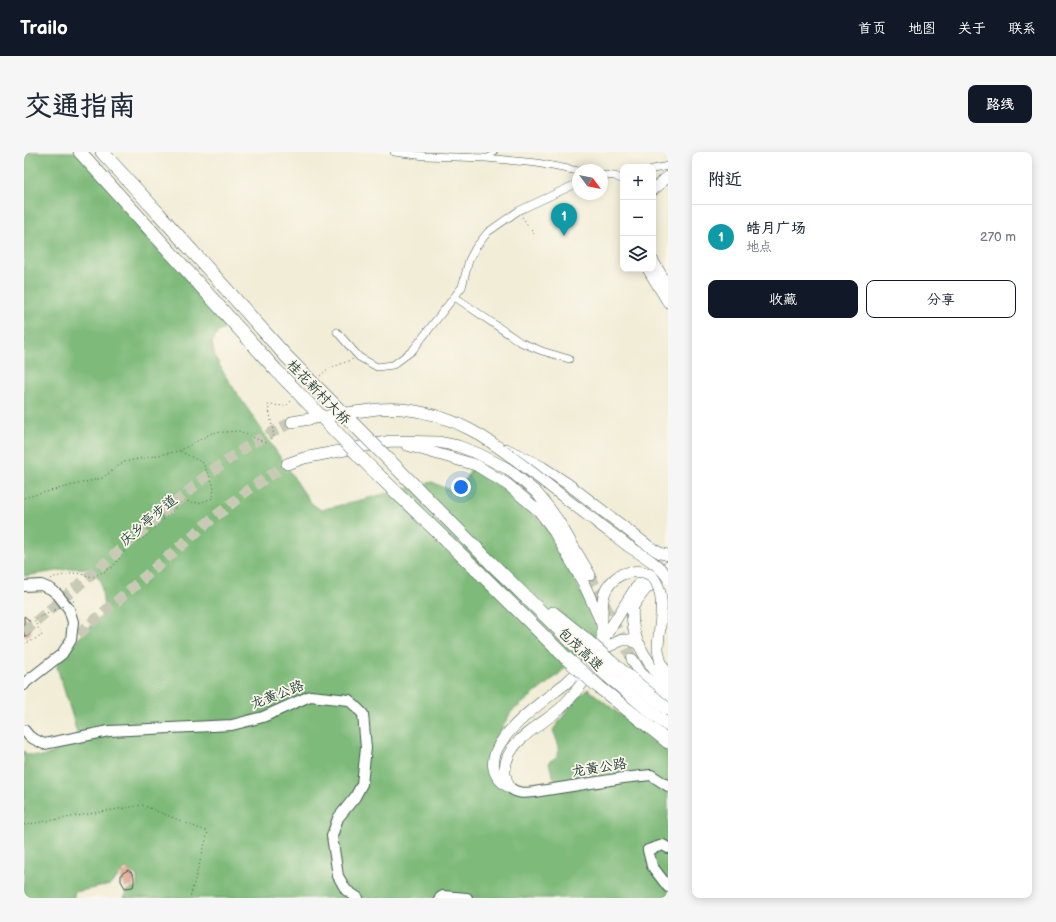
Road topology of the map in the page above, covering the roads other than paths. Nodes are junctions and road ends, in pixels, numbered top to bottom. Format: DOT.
graph roads {
  1 [pos="80,152"];
  2 [pos="102,152"];
  3 [pos="394,152"];
  4 [pos="495,152"];
  5 [pos="486,158"];
  6 [pos="668,168"];
  7 [pos="572,169"];
  8 [pos="656,169"];
  9 [pos="608,175"];
  10 [pos="620,175"];
  11 [pos="615,176"];
  12 [pos="656,177"];
  13 [pos="668,177"];
  14 [pos="620,179"];
  15 [pos="572,186"];
  16 [pos="656,187"];
  17 [pos="656,266"];
  18 [pos="650,272"];
  19 [pos="668,287"];
  20 [pos="455,297"];
  21 [pos="668,302"];
  22 [pos="337,332"];
  23 [pos="569,359"];
  24 [pos="292,422"];
  25 [pos="487,440"];
  26 [pos="391,441"];
  27 [pos="287,464"];
  28 [pos="668,555"];
  29 [pos="490,562"];
  30 [pos="668,567"];
  31 [pos="479,572"];
  32 [pos="668,574"];
  33 [pos="590,576"];
  34 [pos="668,578"];
  35 [pos="24,586"];
  36 [pos="634,589"];
  37 [pos="632,607"];
  38 [pos="602,624"];
  39 [pos="604,644"];
  40 [pos="640,646"];
  41 [pos="632,659"];
  42 [pos="575,674"];
  43 [pos="668,675"];
  44 [pos="24,685"];
  45 [pos="668,687"];
  46 [pos="665,708"];
  47 [pos="553,714"];
  48 [pos="668,725"];
  49 [pos="24,730"];
  50 [pos="667,741"];
  51 [pos="668,786"];
  52 [pos="509,787"];
  53 [pos="668,848"];
  54 [pos="668,887"];
  55 [pos="358,898"];
  56 [pos="440,898"];
  57 [pos="467,898"];
  1 -- 31 [label="highway, 桂花新村大桥, bridge"];
  2 -- 29 [label="highway, 桂花新村大桥, bridge"];
  3 -- 5 [label="street"];
  4 -- 5 [label="lane"];
  5 -- 7 [label="street"];
  6 -- 8 [label="street"];
  6 -- 12 [label="main road"];
  9 -- 11 [label="street"];
  10 -- 11 [label="street"];
  11 -- 14 [label="street"];
  13 -- 16 [label="main road"];
  15 -- 20 [label="street"];
  17 -- 19 [label="main road"];
  18 -- 21 [label="main road"];
  20 -- 22 [label="street"];
  20 -- 23 [label="street"];
  24 -- 25 [label="main road, bridge"];
  25 -- 28 [label="main road, bridge"];
  25 -- 34 [label="main road, bridge"];
  26 -- 27 [label="main road, bridge"];
  26 -- 33 [label="main road"];
  26 -- 38 [label="main road"];
  29 -- 46 [label="highway, 包茂高速, bridge"];
  30 -- 36 [label="main road"];
  31 -- 50 [label="highway, 包茂高速, bridge"];
  32 -- 37 [label="main road"];
  35 -- 44 [label="main road"];
  36 -- 37 [label="main road"];
  36 -- 39 [label="main road"];
  37 -- 39 [label="main road"];
  37 -- 40 [label="main road"];
  38 -- 39 [label="main road"];
  38 -- 43 [label="main road, bridge"];
  39 -- 40 [label="main road"];
  39 -- 42 [label="main road"];
  39 -- 47 [label="main road"];
  40 -- 45 [label="main road"];
  41 -- 46 [label="main road"];
  42 -- 47 [label="main road"];
  42 -- 52 [label="main road"];
  46 -- 48 [label="highway, 包茂高速"];
  47 -- 52 [label="main road"];
  49 -- 55 [label="main road, 龙黄公路"];
  51 -- 52 [label="main road, 龙黄公路"];
  53 -- 54 [label="main road"];
  56 -- 57 [label="main road"];
}
